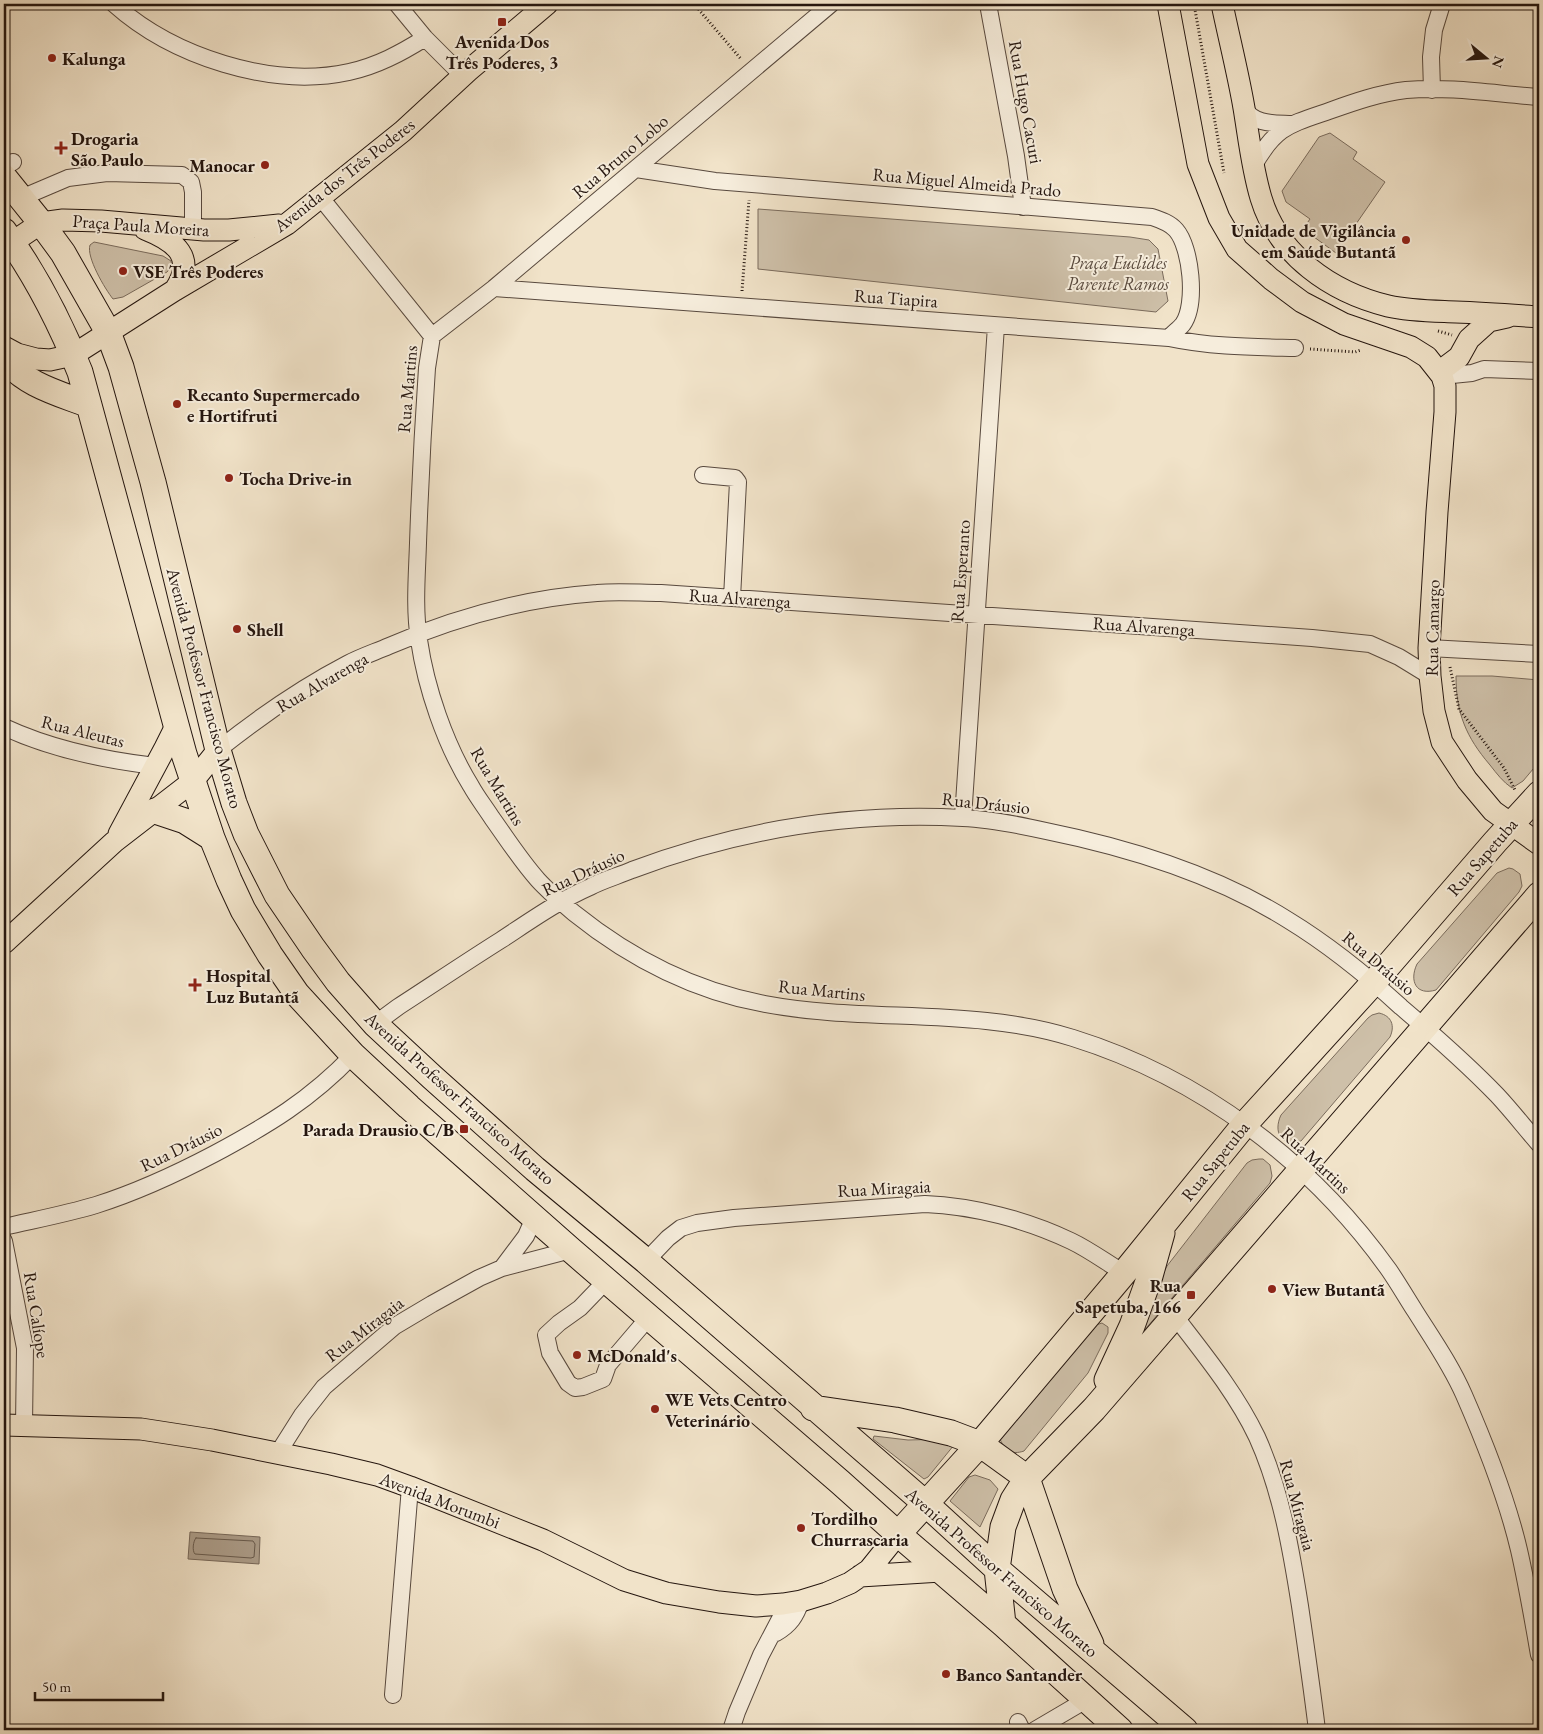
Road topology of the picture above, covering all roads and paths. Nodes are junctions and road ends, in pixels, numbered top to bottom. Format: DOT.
graph roads {
  1 [pos="114,4"];
  2 [pos="397,4"];
  3 [pos="547,4"];
  4 [pos="694,4"];
  5 [pos="831,4"];
  6 [pos="988,4"];
  7 [pos="1168,4"];
  8 [pos="1194,4"];
  9 [pos="1222,4"];
  10 [pos="1442,4"];
  11 [pos="425,38"];
  12 [pos="751,71"];
  13 [pos="463,76"];
  14 [pos="1432,90"];
  15 [pos="1539,97"];
  16 [pos="1244,108"];
  17 [pos="1292,124"];
  18 [pos="1253,167"];
  19 [pos="7,169"];
  20 [pos="636,169"];
  21 [pos="1224,175"];
  22 [pos="750,184"];
  23 [pos="21,198"];
  24 [pos="321,198"];
  25 [pos="1023,207"];
  26 [pos="41,223"];
  27 [pos="130,223"];
  28 [pos="287,224"];
  29 [pos="193,228"];
  30 [pos="6,240"];
  31 [pos="494,288"];
  32 [pos="175,290"];
  33 [pos="741,306"];
  34 [pos="1516,315"];
  35 [pos="1539,317"];
  36 [pos="996,326"];
  37 [pos="1433,330"];
  38 [pos="108,332"];
  39 [pos="432,336"];
  40 [pos="1169,338"];
  41 [pos="4,347"];
  42 [pos="1295,348"];
  43 [pos="1363,350"];
  44 [pos="73,355"];
  45 [pos="1467,356"];
  46 [pos="4,358"];
  47 [pos="1539,371"];
  48 [pos="1441,374"];
  49 [pos="89,405"];
  50 [pos="703,475"];
  51 [pos="732,598"];
  52 [pos="978,614"];
  53 [pos="418,634"];
  54 [pos="1429,648"];
  55 [pos="1539,654"];
  56 [pos="1430,676"];
  57 [pos="177,724"];
  58 [pos="4,727"];
  59 [pos="218,750"];
  60 [pos="156,766"];
  61 [pos="193,781"];
  62 [pos="1526,808"];
  63 [pos="155,811"];
  64 [pos="963,818"];
  65 [pos="212,838"];
  66 [pos="114,842"];
  67 [pos="1539,844"];
  68 [pos="1539,895"];
  69 [pos="560,901"];
  70 [pos="4,943"];
  71 [pos="1374,982"];
  72 [pos="375,1024"];
  73 [pos="1424,1027"];
  74 [pos="352,1055"];
  75 [pos="1246,1124"];
  76 [pos="1539,1144"];
  77 [pos="1300,1169"];
  78 [pos="534,1218"];
  79 [pos="1165,1223"];
  80 [pos="4,1228"];
  81 [pos="4,1241"];
  82 [pos="571,1250"];
  83 [pos="646,1261"];
  84 [pos="502,1268"];
  85 [pos="1124,1273"];
  86 [pos="606,1281"];
  87 [pos="1174,1315"];
  88 [pos="649,1318"];
  89 [pos="814,1408"];
  90 [pos="1094,1409"];
  91 [pos="1000,1420"];
  92 [pos="14,1425"];
  93 [pos="938,1430"];
  94 [pos="980,1444"];
  95 [pos="278,1454"];
  96 [pos="1027,1478"];
  97 [pos="410,1487"];
  98 [pos="926,1504"];
  99 [pos="898,1534"];
  100 [pos="997,1569"];
  101 [pos="941,1571"];
  102 [pos="869,1574"];
  103 [pos="903,1585"];
  104 [pos="790,1603"];
  105 [pos="1003,1624"];
  106 [pos="1095,1653"];
  107 [pos="1539,1655"];
  108 [pos="393,1695"];
  109 [pos="1086,1700"];
  110 [pos="732,1730"];
  111 [pos="1035,1730"];
  112 [pos="1120,1730"];
  113 [pos="1185,1730"];
  114 [pos="1317,1730"];
  1 -- 11 [label="street"];
  2 -- 11 [label="street"];
  3 -- 13 [label="main road, Avenida dos Três Poderes"];
  4 -- 12 [label="path"];
  5 -- 12 [label="street, Rua Bruno Lobo"];
  6 -- 25 [label="street, Rua Hugo Cacuri"];
  7 -- 48 [label="main road"];
  8 -- 21 [label="path"];
  9 -- 16 [label="main road"];
  10 -- 14 [label="street"];
  11 -- 13 [label="street"];
  12 -- 20 [label="street, Rua Bruno Lobo"];
  13 -- 24 [label="main road, Avenida dos Três Poderes"];
  14 -- 15 [label="street"];
  14 -- 17 [label="street"];
  16 -- 17 [label="street"];
  16 -- 18 [label="main road"];
  17 -- 18 [label="street"];
  18 -- 34 [label="main road"];
  19 -- 23 [label="highway, Avenida Professor Francisco Morato"];
  20 -- 22 [label="street, Rua Miguel Almeida Prado"];
  20 -- 31 [label="street, Rua Bruno Lobo"];
  22 -- 25 [label="street, Rua Miguel Almeida Prado"];
  22 -- 33 [label="path"];
  23 -- 26 [label="highway, Avenida Professor Francisco Morato"];
  23 -- 29 [label="street"];
  24 -- 28 [label="main road, Avenida dos Três Poderes"];
  24 -- 39 [label="street, Rua Martins"];
  25 -- 40 [label="street, Rua Miguel Almeida Prado"];
  26 -- 27 [label="main road, Praça Paula Moreira"];
  26 -- 30 [label="main road, Praça Paula Moreira"];
  26 -- 38 [label="highway, Avenida Professor Francisco Morato"];
  27 -- 29 [label="main road, Praça Paula Moreira"];
  27 -- 32 [label="main road"];
  28 -- 29 [label="main road, Praça Paula Moreira"];
  28 -- 32 [label="main road, Avenida dos Três Poderes"];
  30 -- 44 [label="highway, Avenida Professor Francisco Morato"];
  31 -- 33 [label="street, Rua Tiapira"];
  31 -- 39 [label="street, Rua Bruno Lobo"];
  32 -- 38 [label="main road, Avenida dos Três Poderes"];
  33 -- 36 [label="street, Rua Tiapira"];
  34 -- 35 [label="main road"];
  34 -- 45 [label="main road"];
  36 -- 40 [label="street, Rua Tiapira"];
  36 -- 52 [label="street, Rua Esperanto"];
  37 -- 45 [label="path"];
  38 -- 44 [label="main road, Avenida dos Três Poderes"];
  38 -- 59 [label="highway, Avenida Professor Francisco Morato"];
  39 -- 53 [label="street, Rua Martins"];
  40 -- 42 [label="street, Rua Tiapira"];
  41 -- 44 [label="main road"];
  42 -- 43 [label="path"];
  44 -- 49 [label="highway, Avenida Professor Francisco Morato"];
  45 -- 47 [label="street"];
  45 -- 48 [label="main road"];
  46 -- 49 [label="highway"];
  48 -- 54 [label="main road, Rua Camargo"];
  49 -- 57 [label="highway, Avenida Professor Francisco Morato"];
  50 -- 51 [label="street"];
  51 -- 52 [label="street, Rua Alvarenga"];
  51 -- 53 [label="street, Rua Alvarenga"];
  52 -- 56 [label="street, Rua Alvarenga"];
  52 -- 64 [label="street, Rua Esperanto"];
  53 -- 59 [label="street, Rua Alvarenga"];
  53 -- 69 [label="street, Rua Martins"];
  54 -- 55 [label="street"];
  54 -- 56 [label="main road, Rua Camargo"];
  54 -- 62 [label="path"];
  56 -- 62 [label="main road, Rua Camargo"];
  57 -- 60 [label="main road, Rua Alvarenga"];
  57 -- 61 [label="highway, Avenida Professor Francisco Morato"];
  58 -- 60 [label="street, Rua Aleutas"];
  59 -- 61 [label="main road, Rua Alvarenga"];
  59 -- 72 [label="highway, Avenida Professor Francisco Morato"];
  60 -- 66 [label="main road, Rua Alvarenga"];
  61 -- 63 [label="main road, Rua Alvarenga"];
  61 -- 65 [label="highway, Avenida Professor Francisco Morato"];
  62 -- 67 [label="main road, Rua Camargo"];
  62 -- 71 [label="highway, Rua Sapetuba"];
  63 -- 65 [label="highway"];
  63 -- 66 [label="main road, Rua Alvarenga"];
  64 -- 69 [label="street, Rua Dráusio"];
  64 -- 71 [label="street, Rua Dráusio"];
  65 -- 74 [label="highway, Avenida Professor Francisco Morato"];
  66 -- 70 [label="main road, Rua Alvarenga"];
  68 -- 73 [label="highway"];
  69 -- 72 [label="street, Rua Dráusio"];
  69 -- 75 [label="street, Rua Martins"];
  71 -- 73 [label="street, Rua Dráusio"];
  71 -- 75 [label="highway, Rua Sapetuba"];
  72 -- 83 [label="highway, Avenida Professor Francisco Morato"];
  73 -- 76 [label="street, Rua Dráusio"];
  73 -- 77 [label="highway"];
  74 -- 78 [label="highway, Avenida Professor Francisco Morato"];
  74 -- 80 [label="street, Rua Dráusio"];
  75 -- 77 [label="street, Rua Martins"];
  75 -- 79 [label="highway, Rua Sapetuba"];
  77 -- 87 [label="highway"];
  77 -- 107 [label="street, Rua Martins"];
  78 -- 82 [label="highway, Avenida Professor Francisco Morato"];
  78 -- 84 [label="street, Rua Miragaia"];
  79 -- 85 [label="highway, Rua Sapetuba"];
  79 -- 90 [label="highway"];
  81 -- 92 [label="street, Rua Calíope"];
  82 -- 84 [label="street, Rua Miragaia"];
  82 -- 86 [label="highway, Avenida Professor Francisco Morato"];
  83 -- 85 [label="street, Rua Miragaia"];
  83 -- 89 [label="highway, Avenida Professor Francisco Morato"];
  84 -- 95 [label="street, Rua Miragaia"];
  85 -- 91 [label="highway, Rua Sapetuba"];
  86 -- 88 [label="highway, Avenida Professor Francisco Morato"];
  86 -- 88 [label="street"];
  87 -- 90 [label="highway"];
  87 -- 114 [label="street, Rua Miragaia"];
  88 -- 99 [label="highway, Avenida Professor Francisco Morato"];
  89 -- 93 [label="highway"];
  89 -- 98 [label="highway, Avenida Professor Francisco Morato"];
  90 -- 96 [label="highway"];
  91 -- 93 [label="highway"];
  91 -- 94 [label="highway, Rua Sapetuba"];
  92 -- 95 [label="main road, Avenida Morumbi"];
  93 -- 94 [label="highway"];
  94 -- 96 [label="highway"];
  94 -- 98 [label="highway, Rua Sapetuba"];
  95 -- 97 [label="main road, Avenida Morumbi"];
  96 -- 100 [label="highway"];
  96 -- 106 [label="highway"];
  97 -- 104 [label="main road, Avenida Morumbi"];
  97 -- 108 [label="street"];
  98 -- 99 [label="highway, Rua Sapetuba"];
  98 -- 100 [label="highway, Avenida Professor Francisco Morato"];
  99 -- 101 [label="highway, Avenida Professor Francisco Morato"];
  99 -- 102 [label="main road, Avenida Morumbi"];
  100 -- 105 [label="highway"];
  100 -- 106 [label="highway, Avenida Professor Francisco Morato"];
  101 -- 102 [label="main road, Avenida Morumbi"];
  101 -- 105 [label="highway, Avenida Professor Francisco Morato"];
  102 -- 103 [label="street"];
  102 -- 104 [label="main road, Avenida Morumbi"];
  104 -- 110 [label="street"];
  105 -- 109 [label="highway, Avenida Professor Francisco Morato"];
  106 -- 113 [label="highway, Avenida Professor Francisco Morato"];
  109 -- 111 [label="street"];
  109 -- 112 [label="highway, Avenida Professor Francisco Morato"];
}
